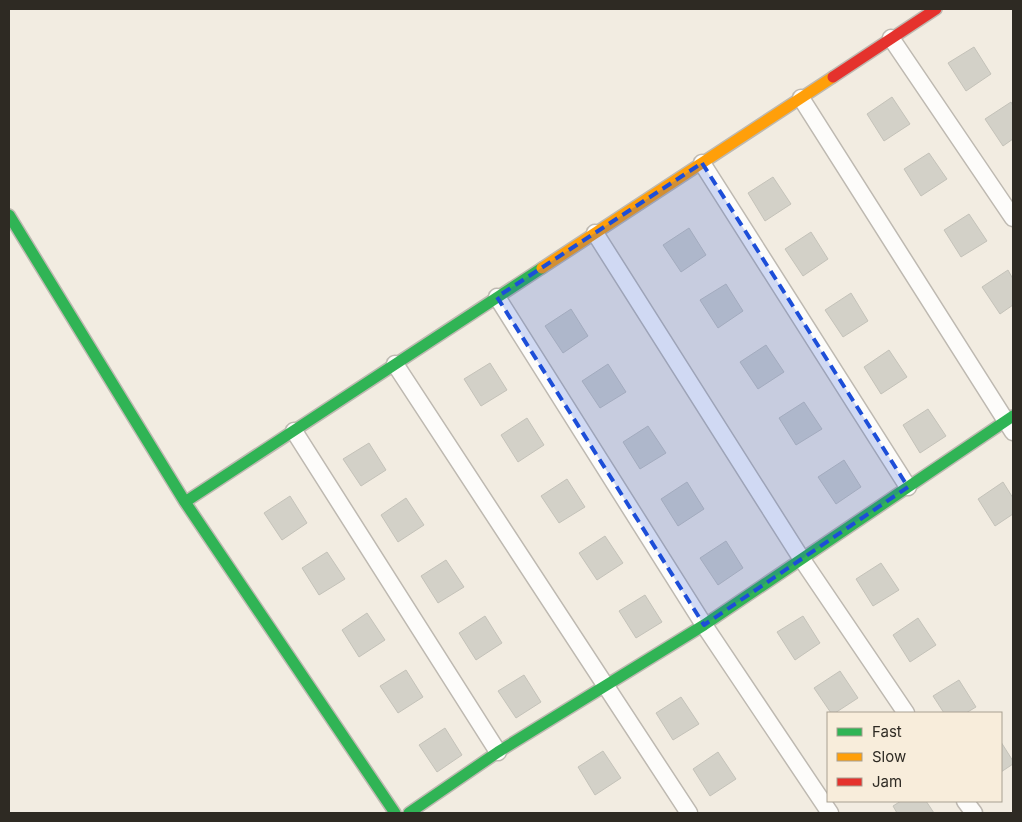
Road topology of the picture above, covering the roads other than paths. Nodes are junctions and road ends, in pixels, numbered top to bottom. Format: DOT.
graph roads {
  1 [pos="936,9"];
  2 [pos="891,38"];
  3 [pos="802,98"];
  4 [pos="702,163"];
  5 [pos="9,216"];
  6 [pos="1013,218"];
  7 [pos="595,233"];
  8 [pos="497,297"];
  9 [pos="395,364"];
  10 [pos="1011,423"];
  11 [pos="294,431"];
  12 [pos="908,487"];
  13 [pos="185,502"];
  14 [pos="801,558"];
  15 [pos="704,625"];
  16 [pos="605,686"];
  17 [pos="905,712"];
  18 [pos="498,752"];
  19 [pos="966,802"];
  20 [pos="395,813"];
  21 [pos="409,813"];
  22 [pos="689,813"];
  23 [pos="830,813"];
  24 [pos="974,813"];
  1 -- 2 [label="street"];
  2 -- 3 [label="street"];
  2 -- 6 [label="street"];
  3 -- 4 [label="street"];
  3 -- 10 [label="street"];
  4 -- 7 [label="street"];
  4 -- 12 [label="street"];
  5 -- 13 [label="street"];
  7 -- 8 [label="street"];
  7 -- 14 [label="street"];
  8 -- 9 [label="street"];
  8 -- 15 [label="street"];
  9 -- 11 [label="street"];
  9 -- 16 [label="street"];
  10 -- 12 [label="street"];
  11 -- 13 [label="street"];
  11 -- 18 [label="street"];
  12 -- 14 [label="street"];
  13 -- 20 [label="street"];
  14 -- 15 [label="street"];
  14 -- 17 [label="street"];
  15 -- 16 [label="street"];
  15 -- 23 [label="street"];
  16 -- 18 [label="street"];
  16 -- 22 [label="street"];
  18 -- 21 [label="street"];
  19 -- 24 [label="street"];
}
